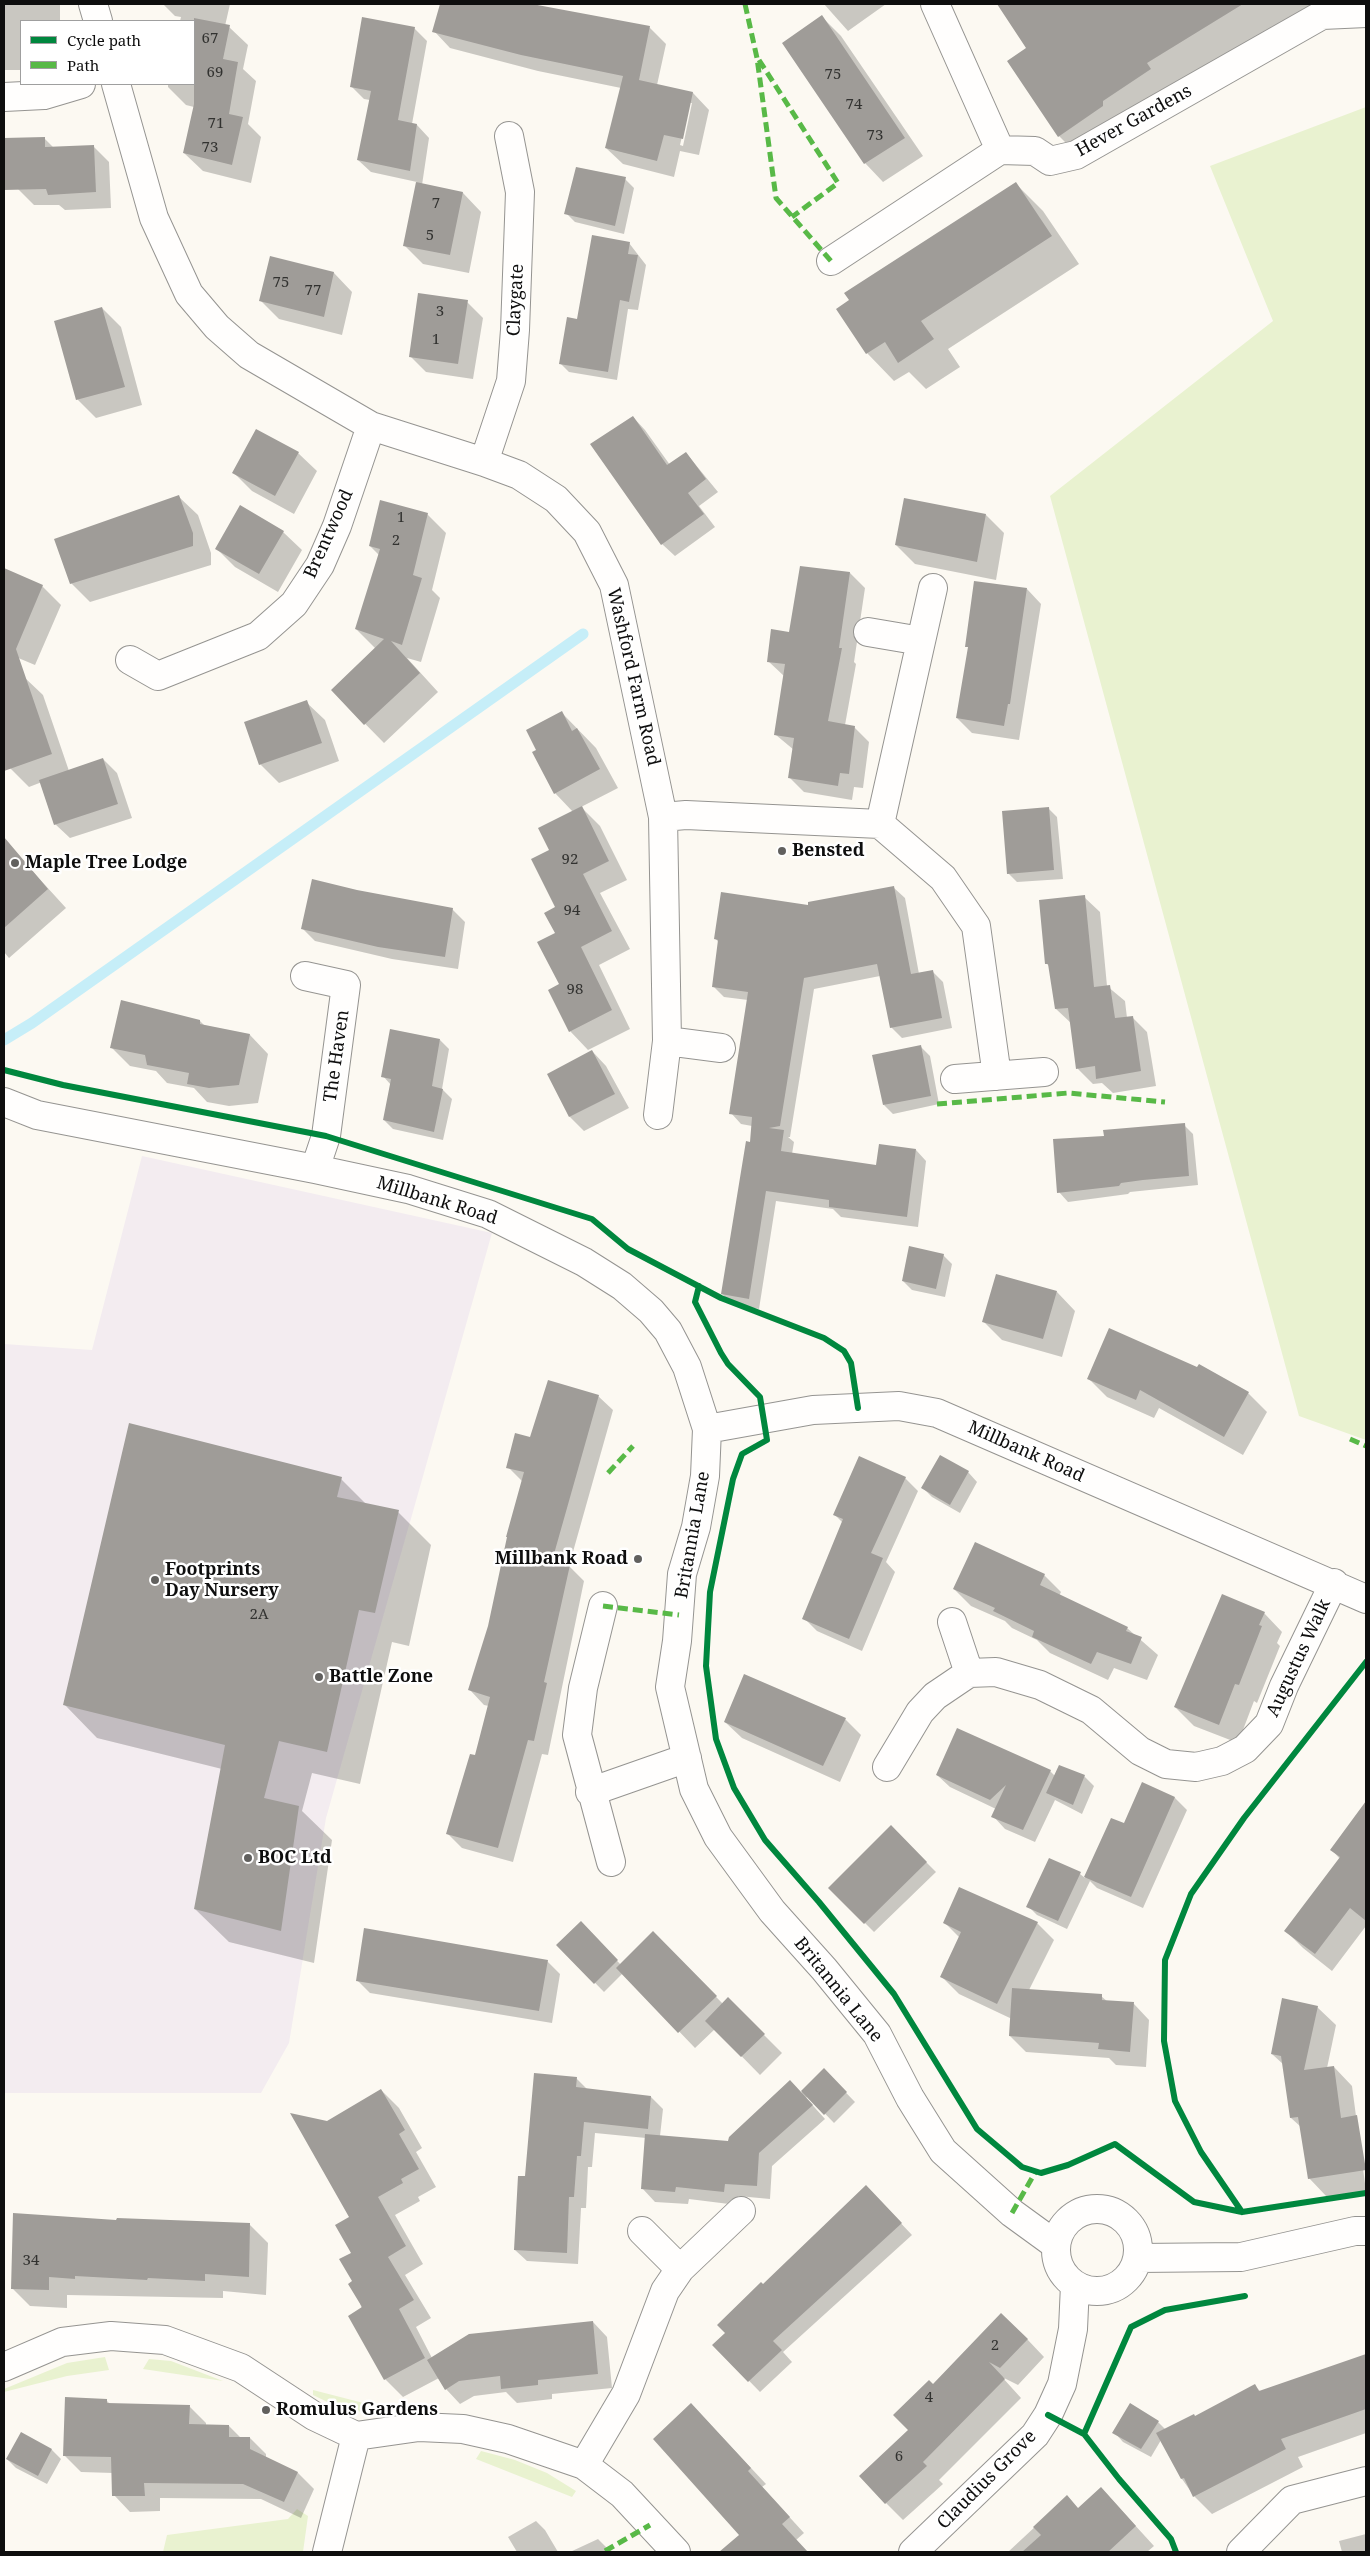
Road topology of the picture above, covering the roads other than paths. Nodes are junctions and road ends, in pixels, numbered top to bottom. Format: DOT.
graph roads {
  1 [pos="93,4"];
  2 [pos="935,4"];
  3 [pos="1366,13"];
  4 [pos="98,20"];
  5 [pos="78,85"];
  6 [pos="116,85"];
  7 [pos="4,97"];
  8 [pos="509,136"];
  9 [pos="1000,150"];
  10 [pos="831,261"];
  11 [pos="371,426"];
  12 [pos="484,462"];
  13 [pos="932,588"];
  14 [pos="868,632"];
  15 [pos="921,641"];
  16 [pos="130,660"];
  17 [pos="663,817"];
  18 [pos="880,824"];
  19 [pos="304,976"];
  20 [pos="667,1041"];
  21 [pos="721,1048"];
  22 [pos="1044,1072"];
  23 [pos="997,1076"];
  24 [pos="955,1079"];
  25 [pos="4,1102"];
  26 [pos="658,1115"];
  27 [pos="316,1169"];
  28 [pos="707,1429"];
  29 [pos="1334,1583"];
  30 [pos="1366,1599"];
  31 [pos="603,1606"];
  32 [pos="952,1622"];
  33 [pos="969,1673"];
  34 [pos="687,1758"];
  35 [pos="886,1767"];
  36 [pos="590,1792"];
  37 [pos="611,1862"];
  38 [pos="741,2211"];
  39 [pos="642,2231"];
  40 [pos="1366,2231"];
  41 [pos="1056,2245"];
  42 [pos="1138,2258"];
  43 [pos="680,2270"];
  44 [pos="1075,2286"];
  45 [pos="4,2367"];
  46 [pos="356,2436"];
  47 [pos="584,2465"];
  48 [pos="1366,2481"];
  49 [pos="327,2552"];
  50 [pos="676,2552"];
  51 [pos="913,2552"];
  52 [pos="1241,2552"];
  1 -- 4 [label="street"];
  2 -- 9 [label="street"];
  3 -- 9 [label="street, Hever Gardens"];
  5 -- 7 [label="street"];
  6 -- 11 [label="street, Washford Farm Road"];
  8 -- 12 [label="street, Claygate"];
  9 -- 10 [label="street"];
  11 -- 12 [label="street, Washford Farm Road"];
  11 -- 16 [label="street, Brentwood"];
  12 -- 17 [label="street, Washford Farm Road"];
  13 -- 15 [label="street"];
  14 -- 15 [label="street"];
  15 -- 18 [label="street"];
  17 -- 18 [label="street"];
  17 -- 20 [label="street, Washford Farm Road"];
  18 -- 23 [label="street"];
  19 -- 27 [label="street, The Haven"];
  20 -- 21 [label="street"];
  20 -- 26 [label="street, Washford Farm Road"];
  22 -- 23 [label="street"];
  23 -- 24 [label="street"];
  25 -- 27 [label="street, Millbank Road"];
  27 -- 28 [label="street, Millbank Road"];
  28 -- 29 [label="street, Millbank Road"];
  28 -- 34 [label="street, Britannia Lane"];
  29 -- 30 [label="street, Millbank Road"];
  29 -- 33 [label="street, Augustus Walk"];
  31 -- 36 [label="street"];
  32 -- 33 [label="street"];
  33 -- 35 [label="street"];
  34 -- 36 [label="street"];
  34 -- 41 [label="street, Britannia Lane"];
  36 -- 37 [label="street"];
  38 -- 43 [label="street"];
  39 -- 43 [label="street"];
  40 -- 42 [label="street"];
  41 -- 42 [label="street"];
  41 -- 44 [label="street"];
  42 -- 44 [label="street"];
  43 -- 47 [label="street"];
  44 -- 51 [label="street, Claudius Grove"];
  45 -- 46 [label="street"];
  46 -- 47 [label="street"];
  46 -- 49 [label="street"];
  47 -- 50 [label="street"];
  48 -- 52 [label="street"];
}
